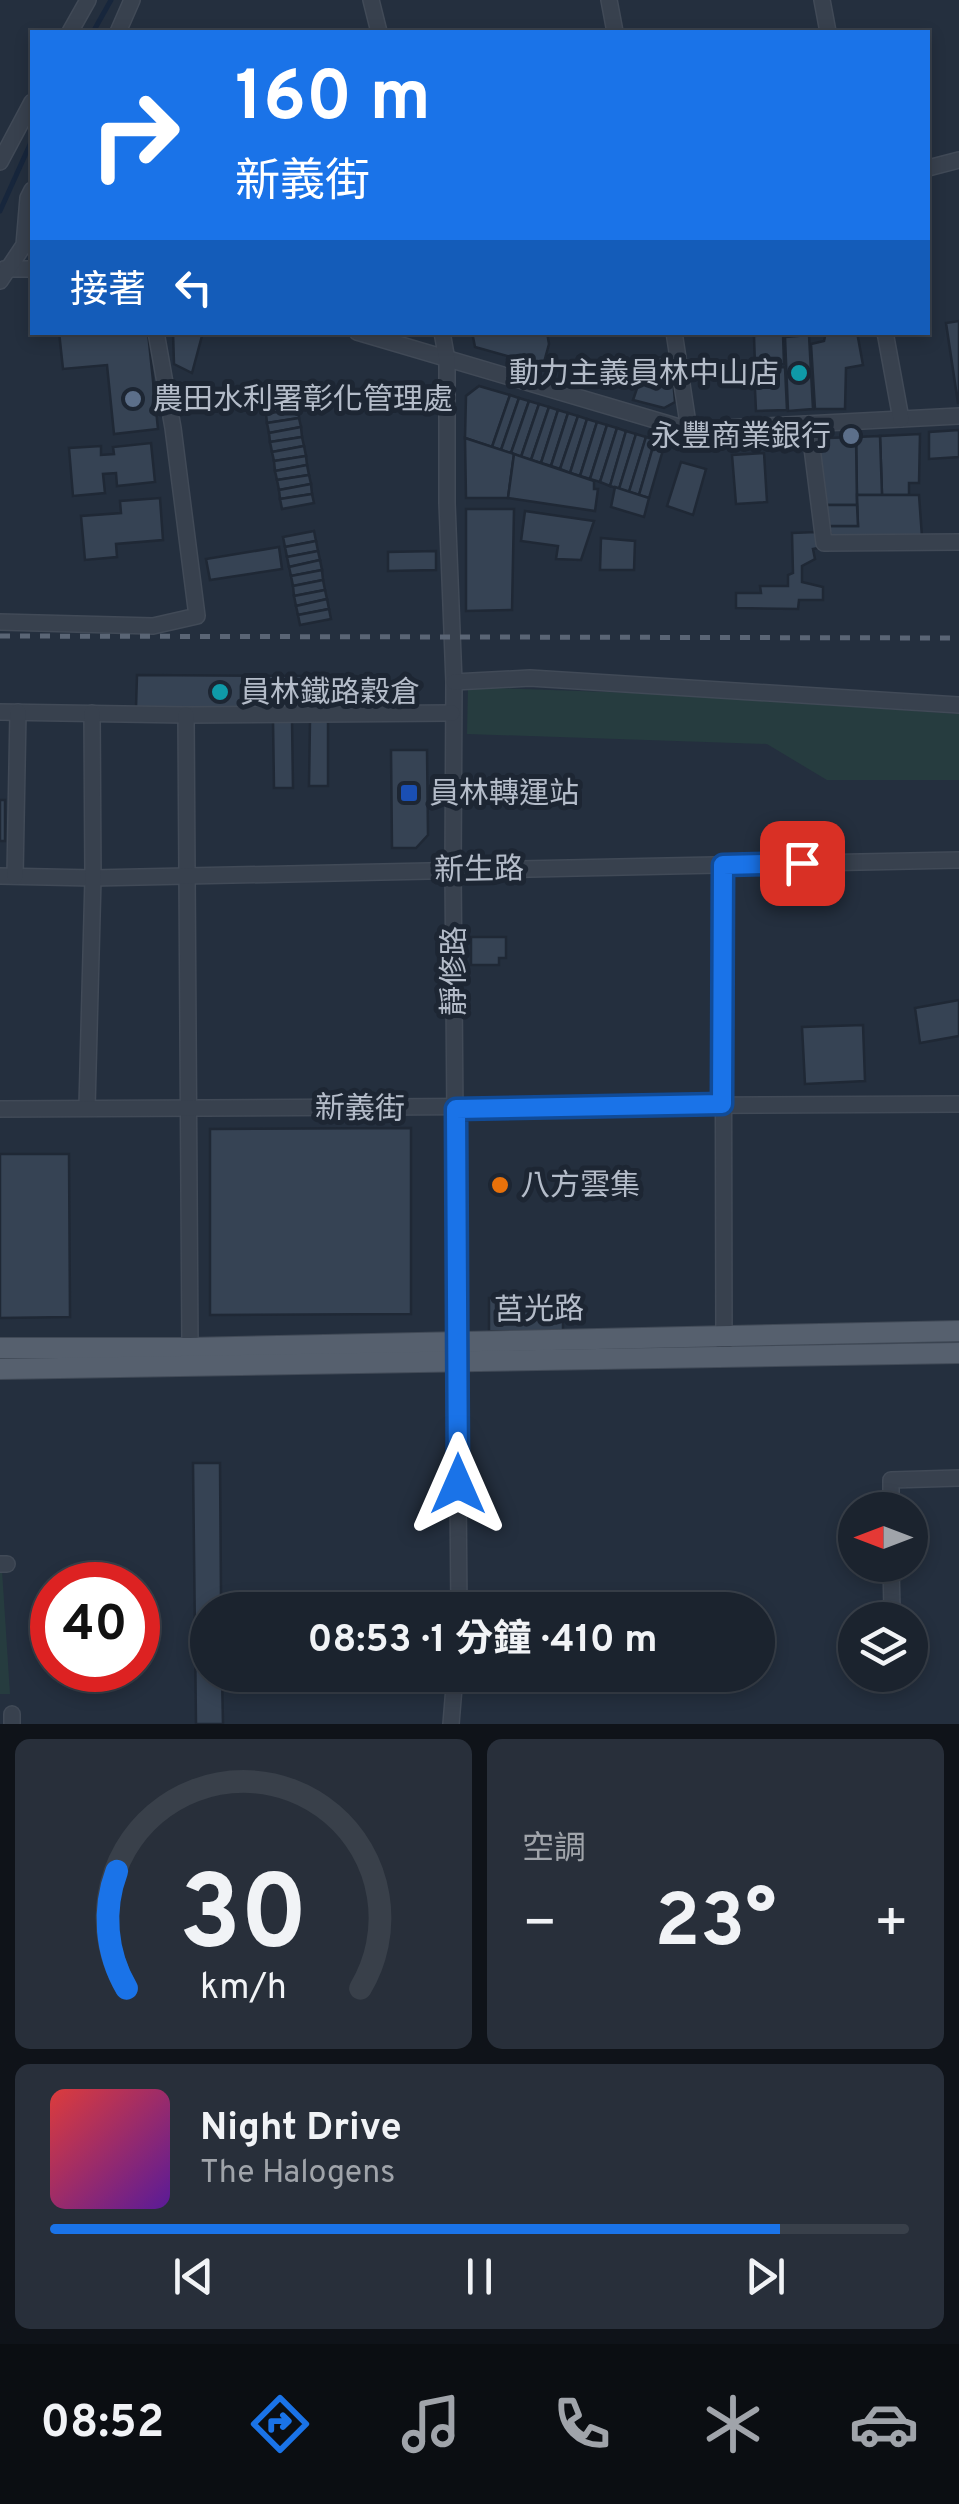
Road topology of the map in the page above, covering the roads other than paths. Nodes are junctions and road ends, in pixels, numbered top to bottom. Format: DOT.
graph roads {
  1 [pos="88,0"];
  2 [pos="132,0"];
  3 [pos="371,0"];
  4 [pos="609,0"];
  5 [pos="822,0"];
  6 [pos="71,30"];
  7 [pos="119,30"];
  8 [pos="378,30"];
  9 [pos="615,30"];
  10 [pos="828,30"];
  11 [pos="30,106"];
  12 [pos="959,160"];
  13 [pos="0,162"];
  14 [pos="930,167"];
  15 [pos="30,194"];
  16 [pos="30,270"];
  17 [pos="3,273"];
  18 [pos="156,335"];
  19 [pos="366,335"];
  20 [pos="443,335"];
  21 [pos="674,335"];
  22 [pos="886,335"];
  23 [pos="447,360"];
  24 [pos="959,416"];
  25 [pos="901,419"];
  26 [pos="809,424"];
  27 [pos="689,430"];
  28 [pos="959,542"];
  29 [pos="0,622"];
  30 [pos="454,682"];
  31 [pos="959,705"];
  32 [pos="0,712"];
  33 [pos="18,712"];
  34 [pos="92,713"];
  35 [pos="452,713"];
  36 [pos="186,715"];
  37 [pos="959,860"];
  38 [pos="723,865"];
  39 [pos="453,870"];
  40 [pos="8,876"];
  41 [pos="186,876"];
  42 [pos="93,878"];
  43 [pos="722,1104"];
  44 [pos="959,1104"];
  45 [pos="188,1106"];
  46 [pos="87,1108"];
  47 [pos="0,1109"];
  48 [pos="456,1109"];
  49 [pos="959,1331"];
  50 [pos="725,1334"];
  51 [pos="458,1340"];
  52 [pos="0,1348"];
  53 [pos="190,1348"];
  54 [pos="959,1353"];
  55 [pos="724,1358"];
  56 [pos="457,1362"];
  57 [pos="0,1369"];
  58 [pos="959,1478"];
  59 [pos="891,1492"];
  60 [pos="459,1592"];
  61 [pos="454,1692"];
  62 [pos="451,1724"];
  1 -- 6 [label="street"];
  2 -- 7 [label="street"];
  3 -- 8 [label="street"];
  4 -- 9 [label="street"];
  5 -- 10 [label="street"];
  11 -- 13 [label="street"];
  12 -- 14 [label="street"];
  15 -- 17 [label="street"];
  16 -- 17 [label="street"];
  18 -- 29 [label="street"];
  19 -- 23 [label="street"];
  20 -- 23 [label="street, 靜修路"];
  21 -- 27 [label="street"];
  22 -- 25 [label="street"];
  23 -- 27 [label="street"];
  23 -- 30 [label="street, 靜修路"];
  24 -- 25 [label="street"];
  25 -- 26 [label="street"];
  26 -- 27 [label="street"];
  26 -- 28 [label="street"];
  30 -- 31 [label="street"];
  30 -- 35 [label="street, 靜修路"];
  32 -- 33 [label="street"];
  33 -- 34 [label="street"];
  33 -- 40 [label="street"];
  34 -- 36 [label="street"];
  34 -- 42 [label="street"];
  35 -- 36 [label="street"];
  35 -- 39 [label="street, 靜修路"];
  36 -- 41 [label="street"];
  37 -- 38 [label="street, 新生路"];
  38 -- 39 [label="street, 新生路"];
  38 -- 43 [label="street"];
  39 -- 41 [label="street, 新生路"];
  39 -- 48 [label="street, 靜修路"];
  40 -- 42 [label="street, 新生路"];
  41 -- 42 [label="street, 新生路"];
  41 -- 45 [label="street"];
  42 -- 46 [label="street"];
  43 -- 44 [label="street, 新義街"];
  43 -- 48 [label="street, 新義街"];
  43 -- 50 [label="street"];
  45 -- 46 [label="street, 新義街"];
  45 -- 48 [label="street, 新義街"];
  45 -- 53 [label="street"];
  46 -- 47 [label="street, 新義街"];
  48 -- 51 [label="street, 靜修路"];
  49 -- 50 [label="main road, 莒光路"];
  50 -- 51 [label="main road, 莒光路"];
  50 -- 55 [label="street"];
  51 -- 53 [label="main road, 莒光路"];
  51 -- 56 [label="street, 靜修路"];
  52 -- 53 [label="main road, 莒光路"];
  54 -- 55 [label="main road, 莒光路"];
  55 -- 56 [label="main road, 莒光路"];
  56 -- 57 [label="main road, 莒光路"];
  56 -- 60 [label="street, 靜修路"];
  58 -- 59 [label="street"];
  61 -- 62 [label="street"];
}
